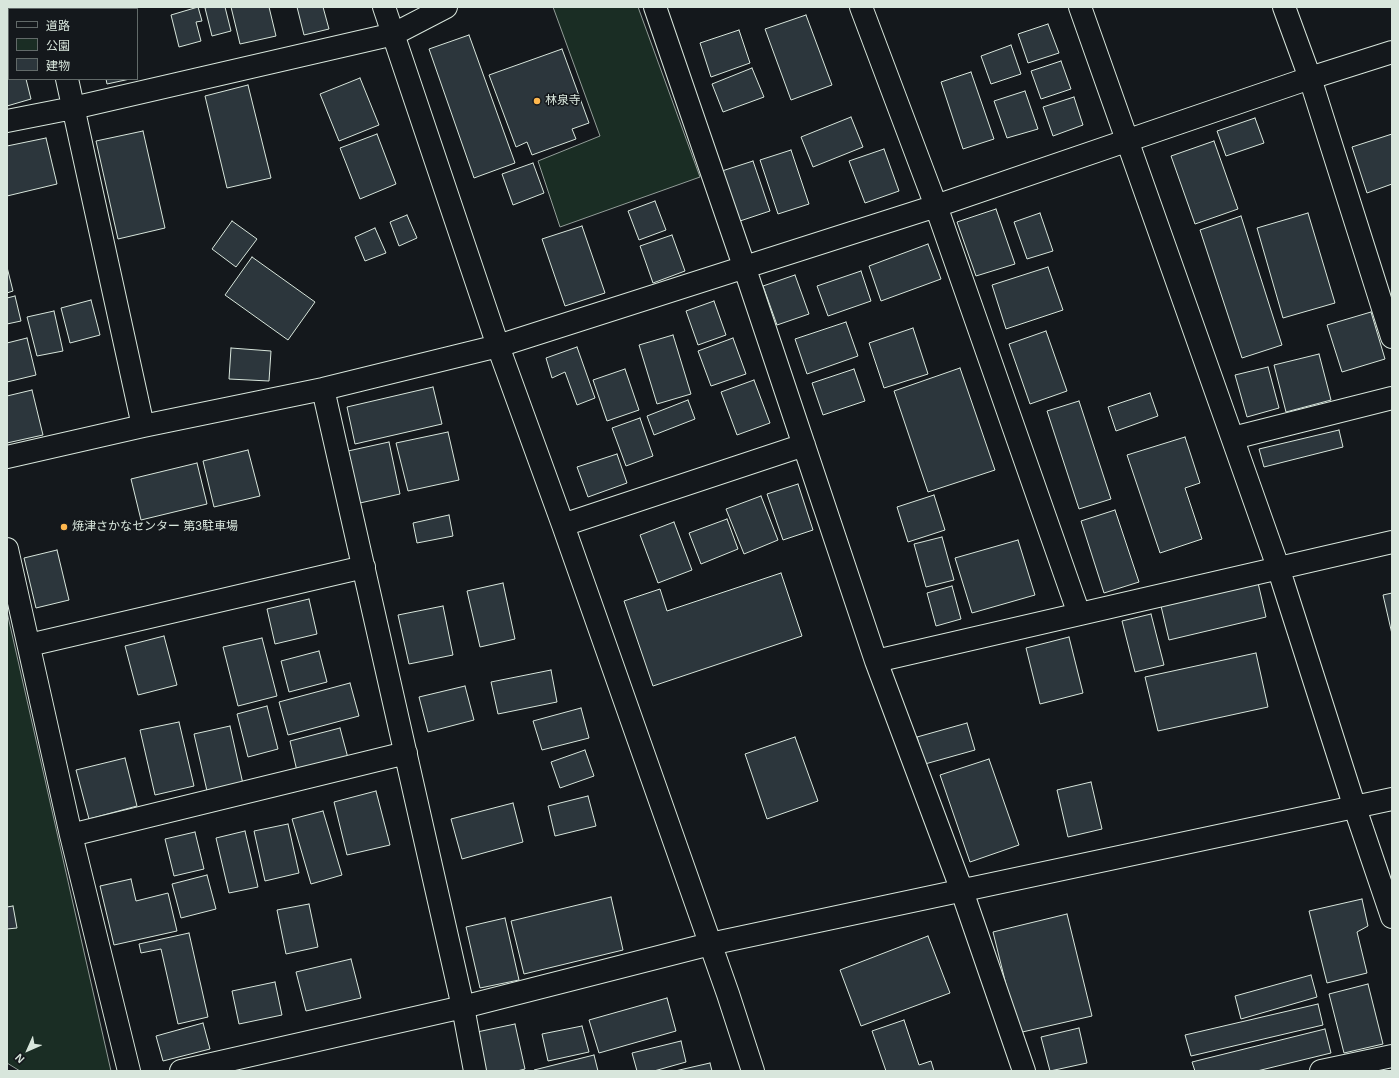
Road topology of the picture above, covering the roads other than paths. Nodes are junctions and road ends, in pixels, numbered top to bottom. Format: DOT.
graph roads {
  1 [pos="384,7"];
  2 [pos="446,7"];
  3 [pos="655,7"];
  4 [pos="861,7"];
  5 [pos="1080,7"];
  6 [pos="1284,7"];
  7 [pos="394,34"];
  8 [pos="1392,52"];
  9 [pos="1310,78"];
  10 [pos="67,80"];
  11 [pos="73,108"];
  12 [pos="7,122"];
  13 [pos="1127,141"];
  14 [pos="936,206"];
  15 [pos="744,266"];
  16 [pos="1392,337"];
  17 [pos="498,346"];
  18 [pos="324,389"];
  19 [pos="1392,398"];
  20 [pos="143,426"];
  21 [pos="1234,438"];
  22 [pos="804,444"];
  23 [pos="7,456"];
  24 [pos="562,525"];
  25 [pos="1392,542"];
  26 [pos="7,549"];
  27 [pos="364,567"];
  28 [pos="1278,567"];
  29 [pos="1078,614"];
  30 [pos="29,646"];
  31 [pos="876,661"];
  32 [pos="406,753"];
  33 [pos="1392,800"];
  34 [pos="1355,808"];
  35 [pos="71,835"];
  36 [pos="962,891"];
  37 [pos="1392,917"];
  38 [pos="710,944"];
  39 [pos="463,1007"];
  40 [pos="1392,1056"];
  41 [pos="129,1071"];
  42 [pos="181,1071"];
  43 [pos="475,1071"];
  44 [pos="753,1071"];
  45 [pos="1024,1071"];
  46 [pos="1321,1071"];
  1 -- 7 [label="street"];
  2 -- 7 [label="street"];
  3 -- 15 [label="street"];
  4 -- 14 [label="street"];
  5 -- 13 [label="street"];
  6 -- 9 [label="street"];
  7 -- 11 [label="street"];
  7 -- 17 [label="street"];
  8 -- 9 [label="street"];
  9 -- 13 [label="street"];
  9 -- 16 [label="street"];
  10 -- 11 [label="street"];
  11 -- 12 [label="street"];
  11 -- 20 [label="street"];
  13 -- 14 [label="street"];
  13 -- 21 [label="street"];
  14 -- 15 [label="street"];
  14 -- 29 [label="street"];
  15 -- 17 [label="street"];
  15 -- 22 [label="street"];
  17 -- 18 [label="street"];
  17 -- 24 [label="street"];
  18 -- 20 [label="street"];
  18 -- 27 [label="street"];
  19 -- 21 [label="street"];
  20 -- 23 [label="street"];
  21 -- 28 [label="street"];
  22 -- 24 [label="street"];
  22 -- 31 [label="street"];
  24 -- 38 [label="street"];
  25 -- 28 [label="street"];
  26 -- 30 [label="street"];
  27 -- 30 [label="street"];
  27 -- 32 [label="street"];
  28 -- 29 [label="street"];
  28 -- 34 [label="street"];
  29 -- 31 [label="street"];
  30 -- 35 [label="street"];
  31 -- 36 [label="street"];
  32 -- 35 [label="street"];
  32 -- 39 [label="street"];
  33 -- 34 [label="street"];
  34 -- 36 [label="street"];
  34 -- 37 [label="street"];
  35 -- 41 [label="street"];
  36 -- 38 [label="street"];
  36 -- 45 [label="street"];
  38 -- 39 [label="street"];
  38 -- 44 [label="street"];
  39 -- 42 [label="street"];
  39 -- 43 [label="street"];
  40 -- 46 [label="street"];
}
